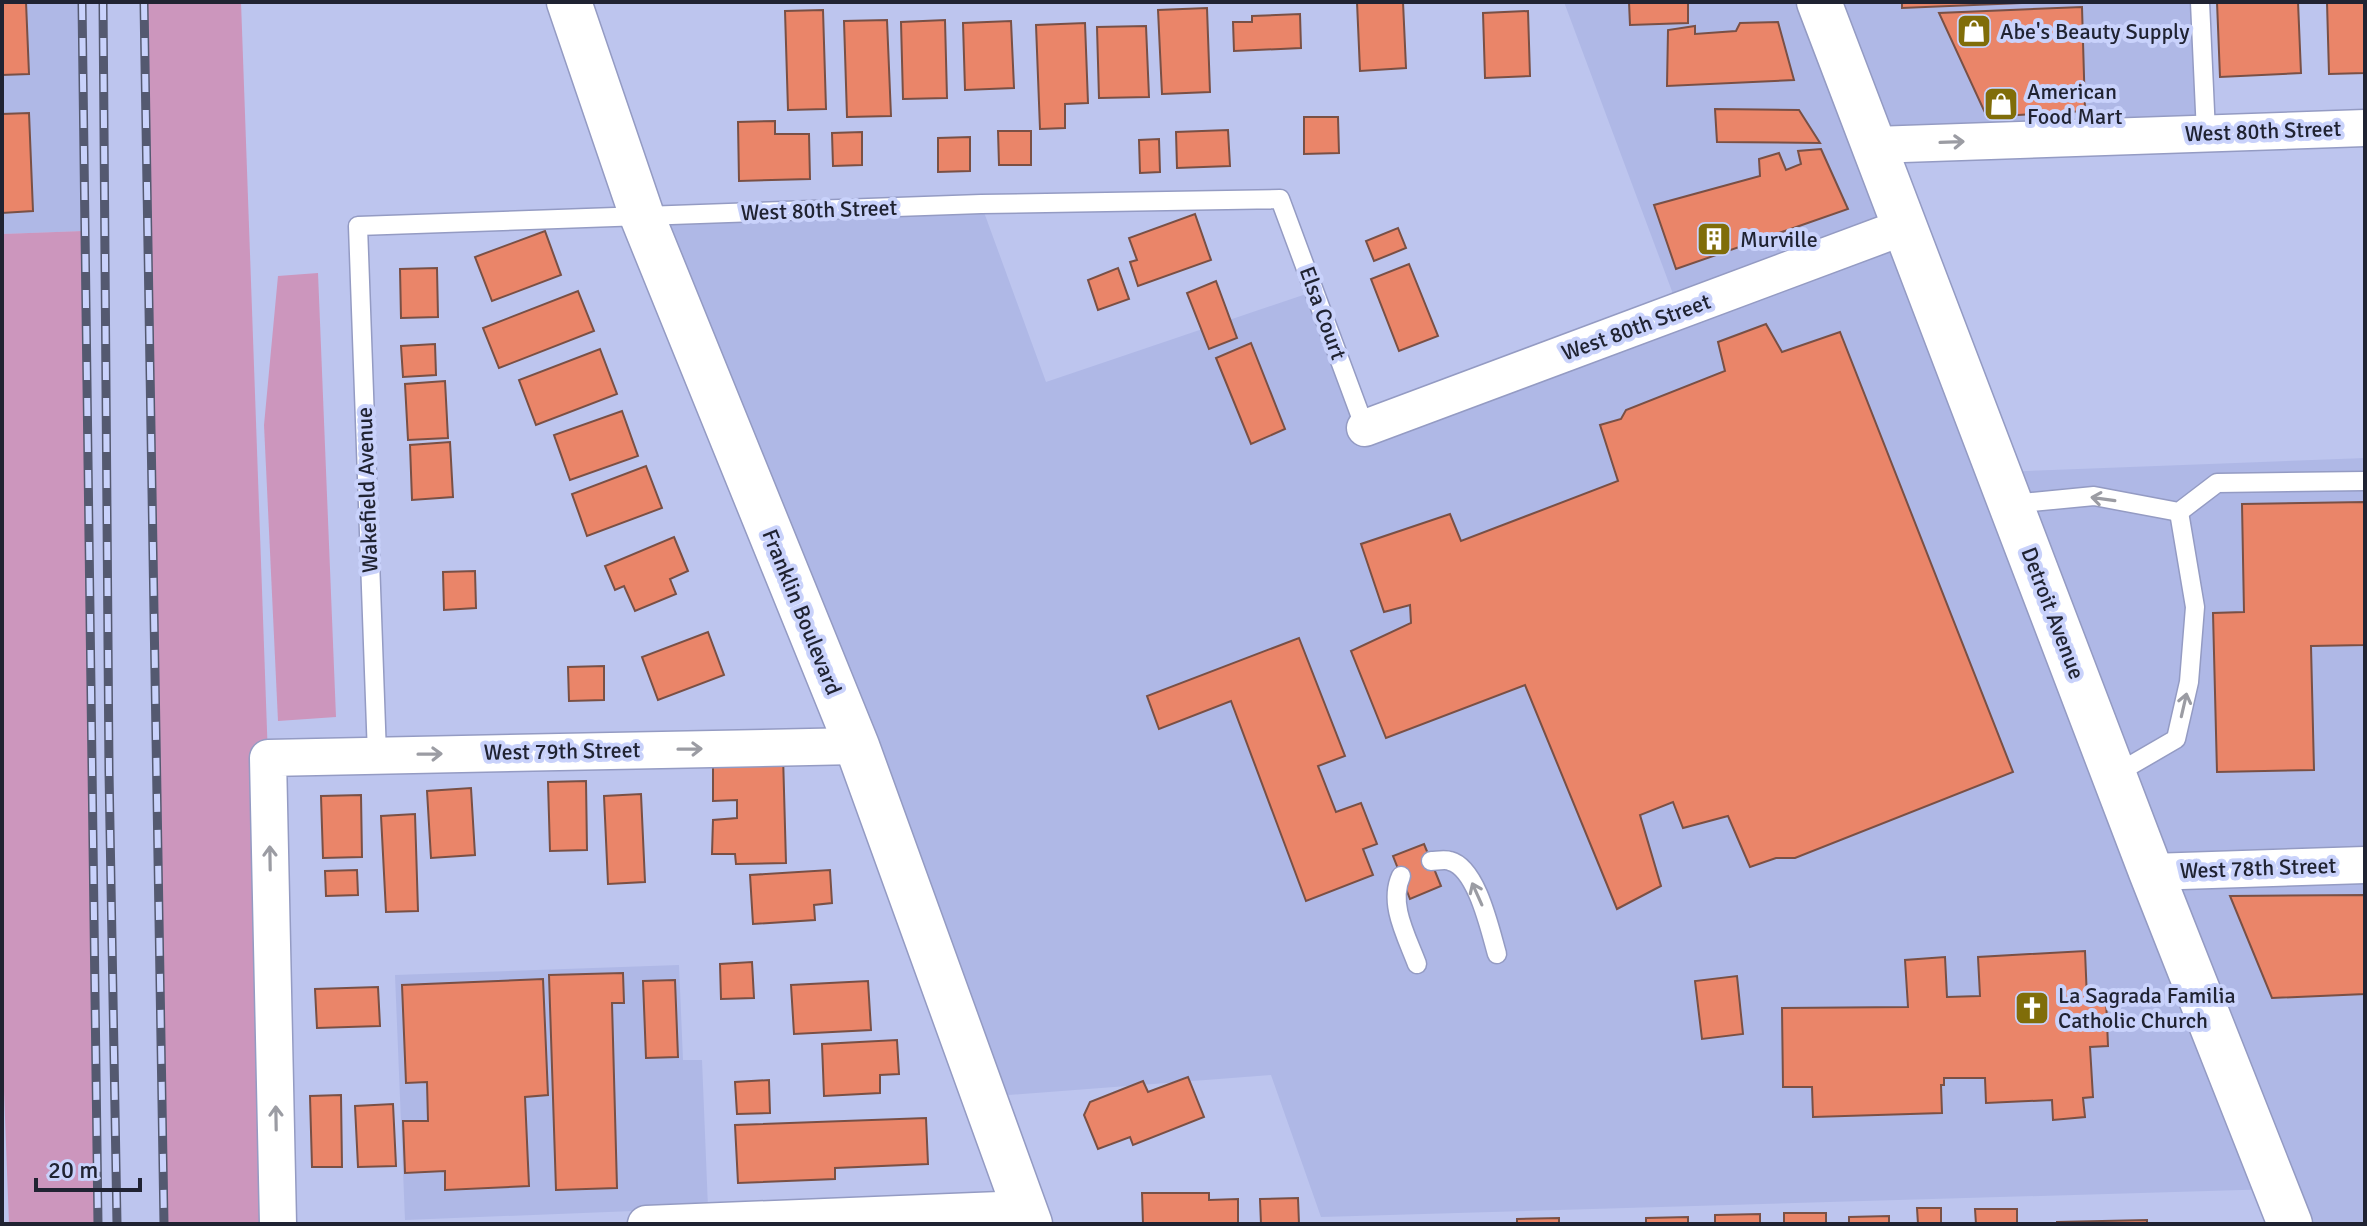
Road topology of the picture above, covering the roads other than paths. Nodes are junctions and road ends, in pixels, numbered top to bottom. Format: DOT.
graph roads {
  1 [pos="569,2"];
  2 [pos="1819,2"];
  3 [pos="2200,2"];
  4 [pos="2365,128"];
  5 [pos="2206,133"];
  6 [pos="1874,145"];
  7 [pos="1280,199"];
  8 [pos="642,216"];
  9 [pos="358,226"];
  10 [pos="1906,226"];
  11 [pos="1365,428"];
  12 [pos="2365,481"];
  13 [pos="2012,504"];
  14 [pos="2179,512"];
  15 [pos="857,746"];
  16 [pos="377,755"];
  17 [pos="2114,775"];
  18 [pos="1431,861"];
  19 [pos="2365,865"];
  20 [pos="2151,872"];
  21 [pos="1401,876"];
  22 [pos="1497,954"];
  23 [pos="1417,964"];
  24 [pos="1027,1216"];
  25 [pos="278,1224"];
  26 [pos="646,1224"];
  27 [pos="2290,1224"];
  1 -- 8 [label="main road, Franklin Boulevard"];
  2 -- 6 [label="main road, Detroit Avenue"];
  3 -- 5 [label="lane"];
  4 -- 5 [label="street, West 80th Street"];
  6 -- 5 [label="street, West 80th Street, one-way"];
  6 -- 10 [label="main road, Detroit Avenue"];
  7 -- 8 [label="lane, West 80th Street"];
  7 -- 11 [label="lane, Elsa Court"];
  8 -- 9 [label="lane, West 80th Street"];
  8 -- 15 [label="main road, Franklin Boulevard"];
  9 -- 16 [label="lane, Wakefield Avenue"];
  10 -- 11 [label="street, West 80th Street"];
  10 -- 13 [label="main road, Detroit Avenue"];
  12 -- 14 [label="lane"];
  14 -- 13 [label="lane, one-way"];
  13 -- 17 [label="main road, Detroit Avenue"];
  17 -- 14 [label="lane, one-way"];
  16 -- 15 [label="street, West 79th Street, one-way"];
  15 -- 24 [label="main road, Franklin Boulevard"];
  25 -- 16 [label="street, West 79th Street, one-way"];
  17 -- 20 [label="main road, Detroit Avenue"];
  22 -- 18 [label="lane, one-way"];
  19 -- 20 [label="street, West 78th Street"];
  20 -- 27 [label="main road, Detroit Avenue"];
  21 -- 23 [label="lane"];
  24 -- 26 [label="street"];
}
